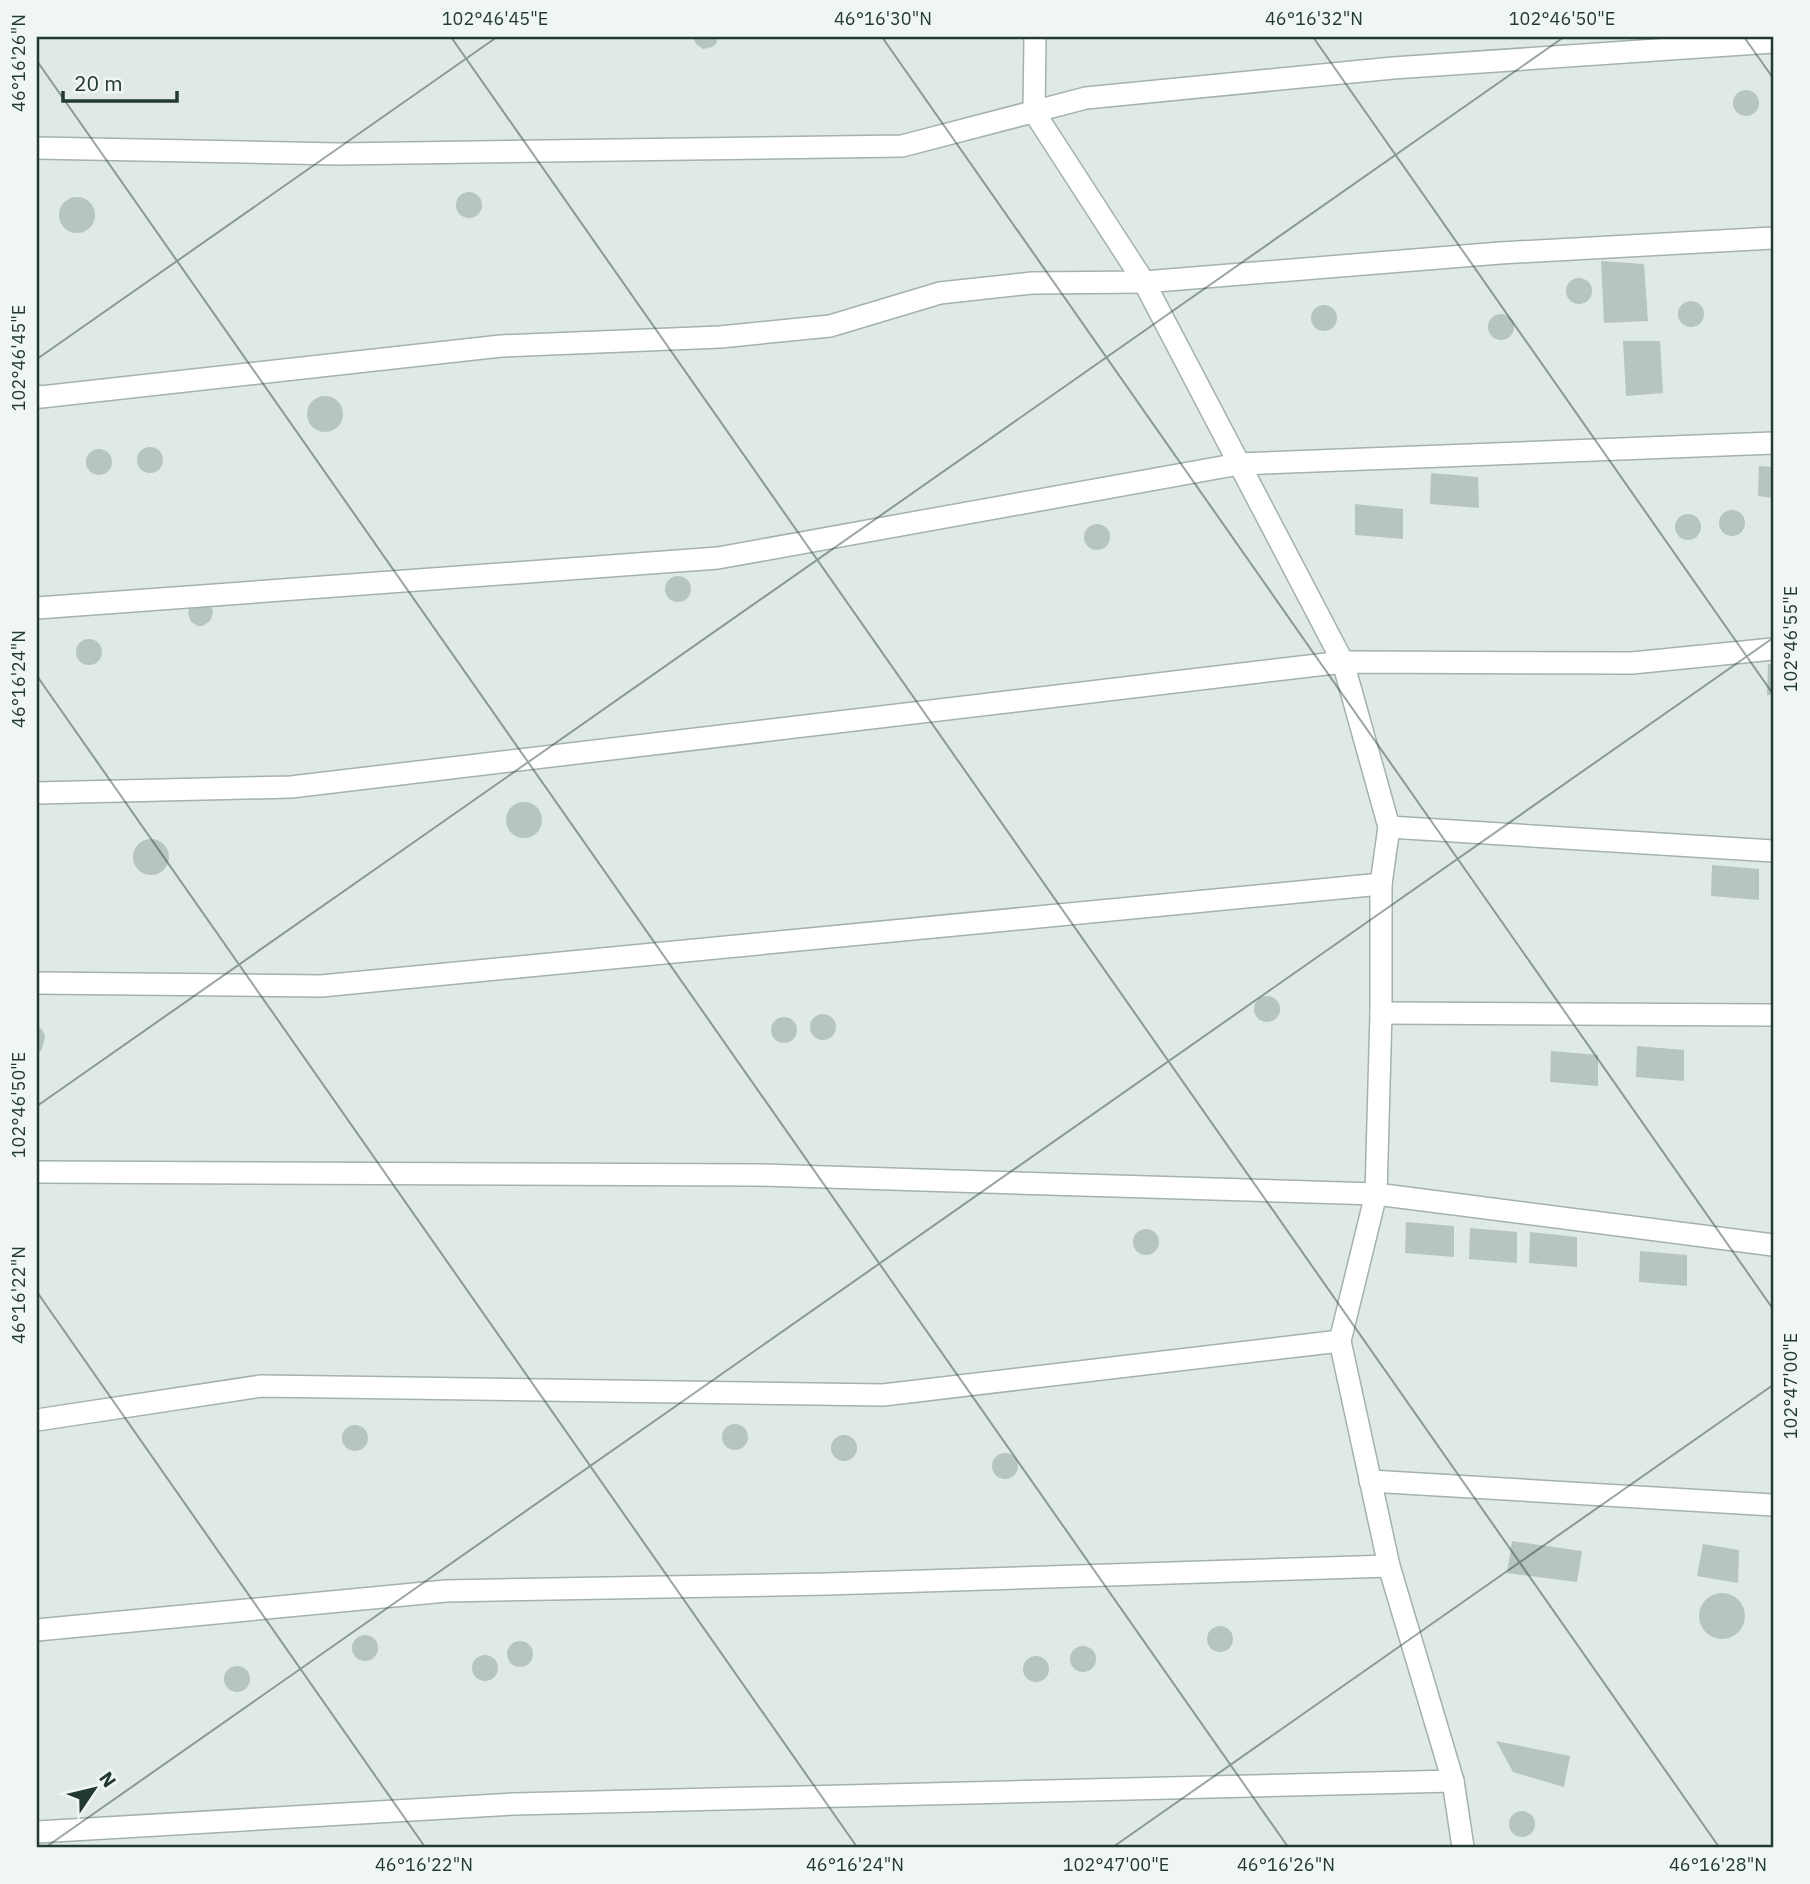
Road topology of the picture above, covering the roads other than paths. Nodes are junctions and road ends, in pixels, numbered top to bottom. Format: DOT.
graph roads {
  1 [pos="1035,37"];
  2 [pos="1773,42"];
  3 [pos="1034,112"];
  4 [pos="37,148"];
  5 [pos="1773,238"];
  6 [pos="1144,282"];
  7 [pos="37,396"];
  8 [pos="1773,443"];
  9 [pos="1239,464"];
  10 [pos="37,608"];
  11 [pos="1773,649"];
  12 [pos="1343,662"];
  13 [pos="37,793"];
  14 [pos="1390,827"];
  15 [pos="1773,851"];
  16 [pos="1381,884"];
  17 [pos="37,983"];
  18 [pos="1381,1013"];
  19 [pos="1773,1015"];
  20 [pos="37,1172"];
  21 [pos="1376,1194"];
  22 [pos="1773,1245"];
  23 [pos="1340,1340"];
  24 [pos="37,1420"];
  25 [pos="1370,1481"];
  26 [pos="1773,1505"];
  27 [pos="1389,1566"];
  28 [pos="37,1630"];
  29 [pos="1453,1781"];
  30 [pos="37,1832"];
  31 [pos="1463,1847"];
  1 -- 3 [label="street"];
  2 -- 3 [label="street"];
  3 -- 4 [label="street"];
  3 -- 6 [label="street"];
  5 -- 6 [label="street"];
  6 -- 7 [label="street"];
  6 -- 9 [label="street"];
  8 -- 9 [label="street"];
  9 -- 10 [label="street"];
  9 -- 12 [label="street"];
  11 -- 12 [label="street"];
  12 -- 13 [label="street"];
  12 -- 14 [label="street"];
  14 -- 15 [label="street"];
  14 -- 16 [label="street"];
  16 -- 17 [label="street"];
  16 -- 18 [label="street"];
  18 -- 19 [label="street"];
  18 -- 21 [label="street"];
  20 -- 21 [label="street"];
  21 -- 22 [label="street"];
  21 -- 23 [label="street"];
  23 -- 24 [label="street"];
  23 -- 25 [label="street"];
  25 -- 26 [label="street"];
  25 -- 27 [label="street"];
  27 -- 28 [label="street"];
  27 -- 29 [label="street"];
  29 -- 30 [label="street"];
  29 -- 31 [label="street"];
}
